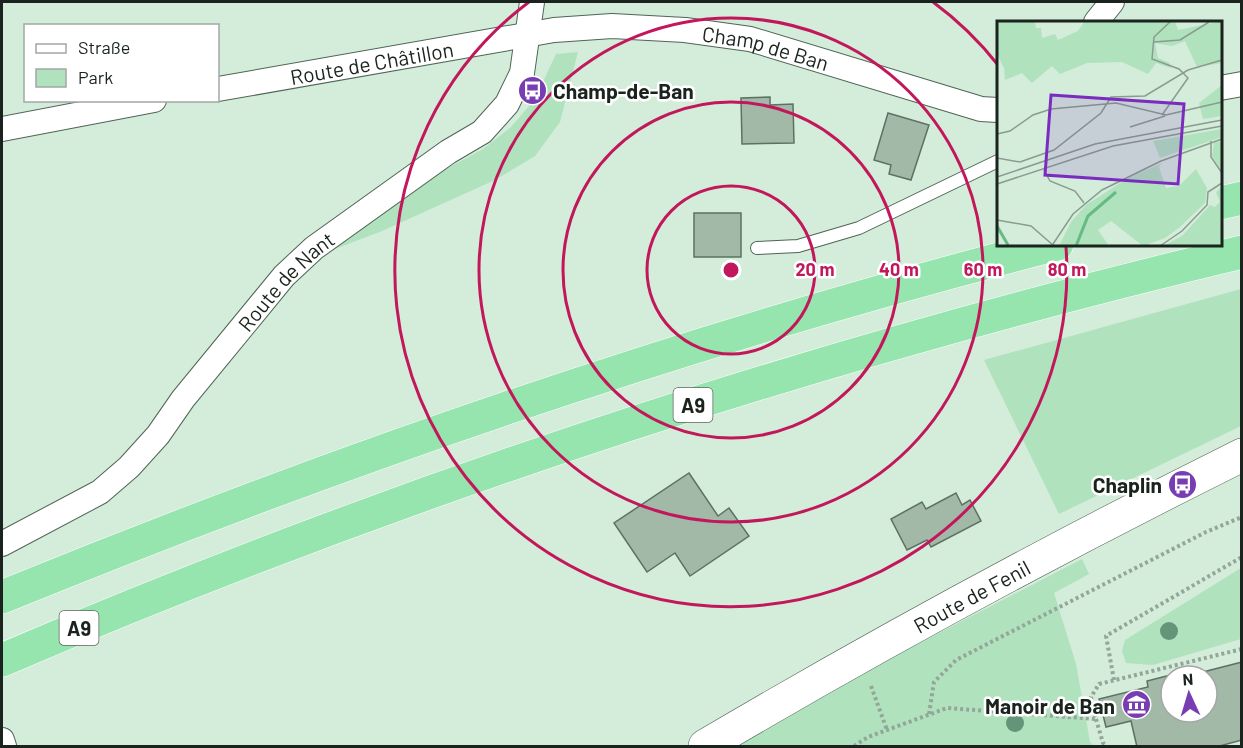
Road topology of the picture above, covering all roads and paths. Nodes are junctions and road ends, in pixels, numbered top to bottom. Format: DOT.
graph roads {
  1 [pos="532,2"];
  2 [pos="1112,2"];
  3 [pos="1097,21"];
  4 [pos="526,35"];
  5 [pos="1242,84"];
  6 [pos="1222,88"];
  7 [pos="219,89"];
  8 [pos="144,102"];
  9 [pos="997,110"];
  10 [pos="2,129"];
  11 [pos="997,162"];
  12 [pos="1242,198"];
  13 [pos="1222,203"];
  14 [pos="1050,246"];
  15 [pos="756,248"];
  16 [pos="1242,252"];
  17 [pos="1242,455"];
  18 [pos="1242,517"];
  19 [pos="2,543"];
  20 [pos="1242,557"];
  21 [pos="2,597"];
  22 [pos="1242,649"];
  23 [pos="2,660"];
  24 [pos="1114,680"];
  25 [pos="870,684"];
  26 [pos="929,714"];
  27 [pos="1096,719"];
  28 [pos="887,730"];
  29 [pos="2,740"];
  30 [pos="4,747"];
  31 [pos="705,747"];
  32 [pos="854,747"];
  33 [pos="1107,747"];
  1 -- 4 [label="street, Route de Nant"];
  2 -- 3 [label="street"];
  4 -- 7 [label="street, Route de Châtillon"];
  4 -- 9 [label="street, Champ de Ban"];
  4 -- 19 [label="street, Route de Nant"];
  5 -- 6 [label="street"];
  8 -- 10 [label="street"];
  11 -- 15 [label="lane"];
  12 -- 13 [label="highway"];
  14 -- 21 [label="highway"];
  16 -- 23 [label="highway, A9"];
  17 -- 31 [label="street, Route de Fenil"];
  18 -- 26 [label="path"];
  20 -- 24 [label="path"];
  22 -- 24 [label="path"];
  24 -- 27 [label="path"];
  25 -- 28 [label="path"];
  26 -- 27 [label="path"];
  26 -- 28 [label="path"];
  27 -- 33 [label="path"];
  28 -- 32 [label="path"];
  29 -- 30 [label="street"];
}
